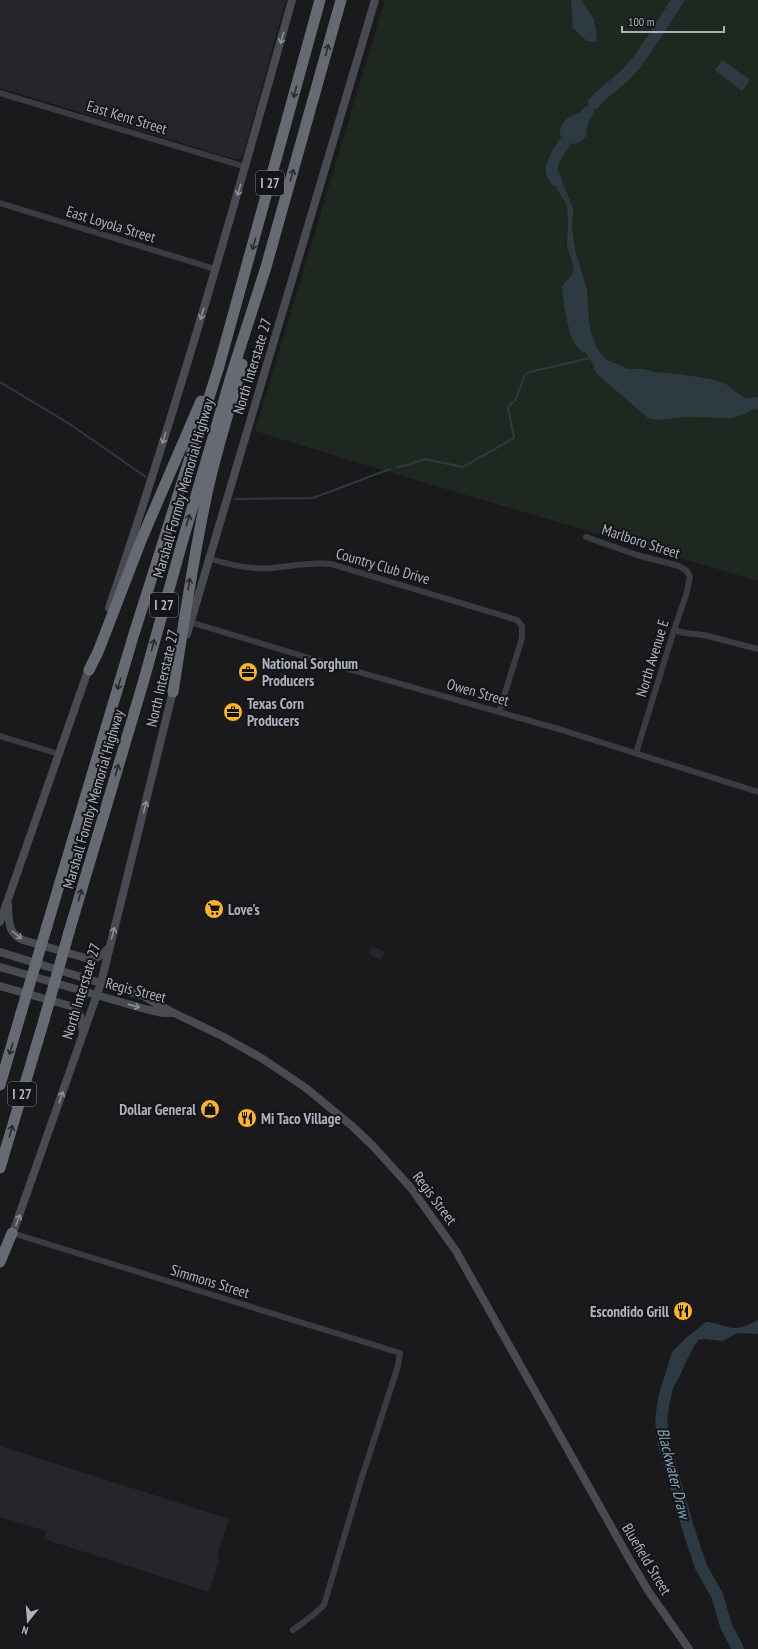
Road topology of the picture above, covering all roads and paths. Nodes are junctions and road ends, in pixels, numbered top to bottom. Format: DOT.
graph roads {
  1 [pos="292,0"];
  2 [pos="319,0"];
  3 [pos="341,0"];
  4 [pos="375,0"];
  5 [pos="0,93"];
  6 [pos="246,167"];
  7 [pos="0,203"];
  8 [pos="215,269"];
  9 [pos="262,280"];
  10 [pos="219,366"];
  11 [pos="586,537"];
  12 [pos="208,558"];
  13 [pos="687,571"];
  14 [pos="190,622"];
  15 [pos="674,630"];
  16 [pos="758,649"];
  17 [pos="89,670"];
  18 [pos="173,692"];
  19 [pos="499,712"];
  20 [pos="0,736"];
  21 [pos="636,753"];
  22 [pos="59,754"];
  23 [pos="758,792"];
  24 [pos="8,899"];
  25 [pos="0,922"];
  26 [pos="109,948"];
  27 [pos="0,952"];
  28 [pos="0,967"];
  29 [pos="101,983"];
  30 [pos="0,986"];
  31 [pos="97,995"];
  32 [pos="174,1013"];
  33 [pos="83,1033"];
  34 [pos="0,1085"];
  35 [pos="0,1168"];
  36 [pos="12,1233"];
  37 [pos="0,1262"];
  38 [pos="0,1270"];
  39 [pos="585,1482"];
  40 [pos="293,1630"];
  41 [pos="689,1649"];
  1 -- 6 [label="main road, one-way"];
  2 -- 10 [label="highway, Marshall Formby Memorial Highway / I 27, one-way"];
  9 -- 3 [label="highway, Marshall Formby Memorial Highway / I 27, one-way"];
  4 -- 12 [label="main road, North Interstate 27"];
  5 -- 6 [label="street, East Kent Street"];
  6 -- 8 [label="main road, one-way"];
  7 -- 8 [label="street, East Loyola Street"];
  8 -- 17 [label="main road, one-way"];
  18 -- 9 [label="highway, one-way"];
  35 -- 9 [label="highway, Marshall Formby Memorial Highway / I 27, one-way, bridge"];
  10 -- 17 [label="highway"];
  10 -- 34 [label="highway, Marshall Formby Memorial Highway / I 27, one-way, bridge"];
  11 -- 13 [label="street, Marlboro Street"];
  12 -- 14 [label="main road, North Interstate 27"];
  12 -- 19 [label="street, Country Club Drive"];
  13 -- 15 [label="street, North Avenue E"];
  14 -- 18 [label="main road, North Interstate 27"];
  14 -- 19 [label="street, Owen Street"];
  15 -- 16 [label="street"];
  15 -- 21 [label="street, North Avenue E"];
  17 -- 22 [label="main road"];
  26 -- 18 [label="main road, North Interstate 27, one-way"];
  19 -- 21 [label="street, Owen Street"];
  20 -- 22 [label="street"];
  21 -- 23 [label="street, Owen Street"];
  22 -- 24 [label="main road"];
  24 -- 25 [label="main road"];
  24 -- 26 [label="main road, one-way"];
  26 -- 29 [label="main road, North Interstate 27"];
  27 -- 29 [label="main road, Regis Street"];
  28 -- 31 [label="main road, Regis Street"];
  29 -- 31 [label="main road, North Interstate 27"];
  29 -- 32 [label="main road, Regis Street"];
  30 -- 33 [label="main road"];
  31 -- 32 [label="main road, Regis Street, one-way"];
  31 -- 33 [label="main road, North Interstate 27"];
  32 -- 39 [label="main road, Regis Street"];
  36 -- 33 [label="main road, North Interstate 27, one-way"];
  36 -- 37 [label="highway"];
  36 -- 38 [label="main road, North Interstate 27"];
  36 -- 40 [label="street, Simmons Street"];
  39 -- 41 [label="main road, Bluefield Street"];
}
